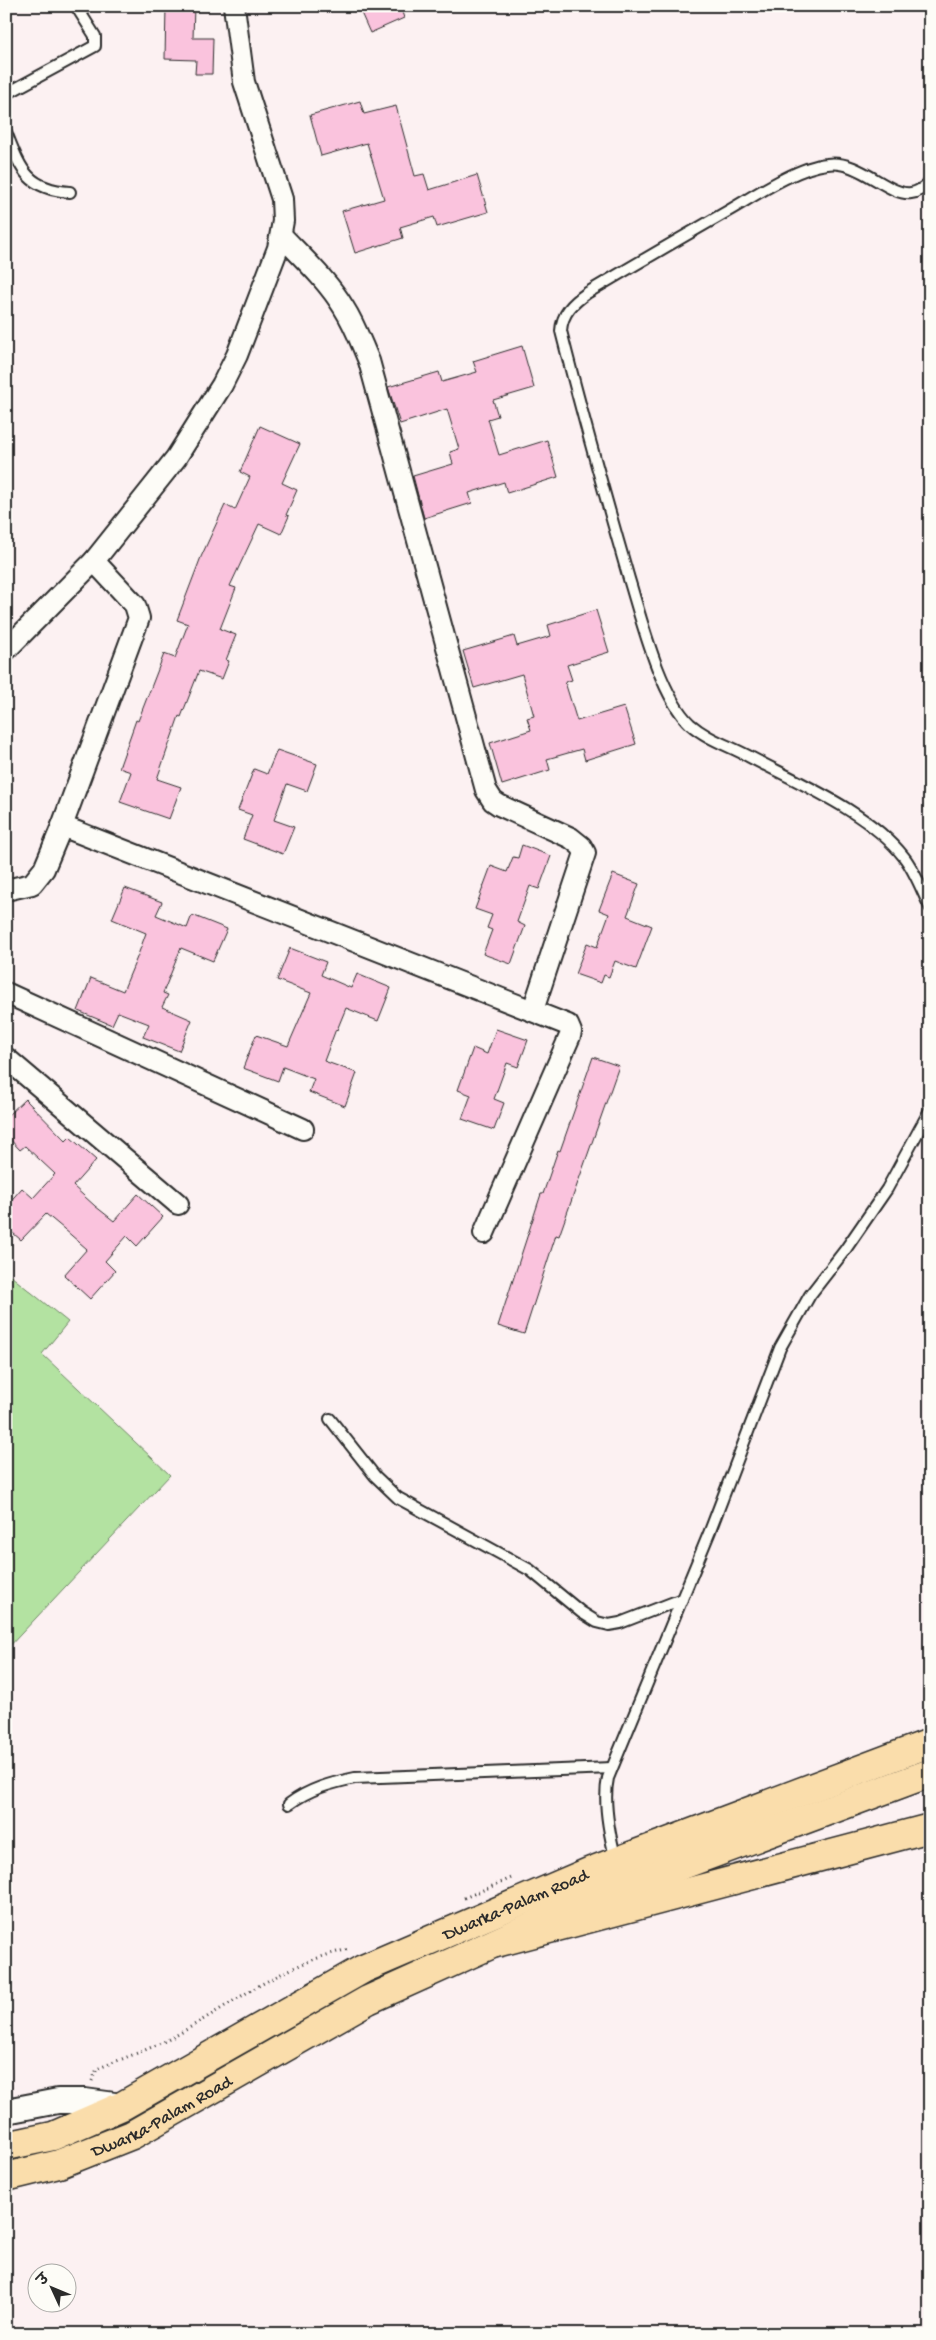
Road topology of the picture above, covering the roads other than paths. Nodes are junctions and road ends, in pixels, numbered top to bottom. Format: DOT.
graph roads {
  1 [pos="76,6"];
  2 [pos="234,6"];
  3 [pos="6,94"];
  4 [pos="6,132"];
  5 [pos="930,182"];
  6 [pos="70,192"];
  7 [pos="281,235"];
  8 [pos="94,561"];
  9 [pos="6,650"];
  10 [pos="62,826"];
  11 [pos="6,890"];
  12 [pos="930,907"];
  13 [pos="6,993"];
  14 [pos="533,1010"];
  15 [pos="6,1058"];
  16 [pos="930,1110"];
  17 [pos="304,1129"];
  18 [pos="178,1204"];
  19 [pos="484,1233"];
  20 [pos="330,1419"];
  21 [pos="682,1600"];
  22 [pos="930,1743"];
  23 [pos="612,1768"];
  24 [pos="930,1773"];
  25 [pos="289,1804"];
  26 [pos="930,1828"];
  27 [pos="616,1861"];
  28 [pos="496,1943"];
  29 [pos="122,2106"];
  30 [pos="6,2111"];
  31 [pos="6,2146"];
  32 [pos="6,2177"];
  1 -- 3 [label="lane"];
  2 -- 7 [label="street"];
  4 -- 6 [label="lane"];
  5 -- 12 [label="lane"];
  7 -- 8 [label="street"];
  7 -- 14 [label="street"];
  8 -- 9 [label="street"];
  8 -- 10 [label="street"];
  10 -- 11 [label="street"];
  10 -- 14 [label="street"];
  13 -- 17 [label="street"];
  14 -- 19 [label="street"];
  15 -- 18 [label="street"];
  16 -- 21 [label="lane"];
  20 -- 21 [label="lane"];
  21 -- 23 [label="lane"];
  22 -- 27 [label="main road, Dwarka-Palam Road"];
  23 -- 25 [label="lane"];
  23 -- 27 [label="lane"];
  24 -- 28 [label="main road"];
  26 -- 28 [label="main road"];
  27 -- 29 [label="main road, Dwarka-Palam Road"];
  28 -- 32 [label="main road, Dwarka-Palam Road"];
  29 -- 30 [label="street"];
  29 -- 31 [label="main road, Dwarka-Palam Road"];
}
